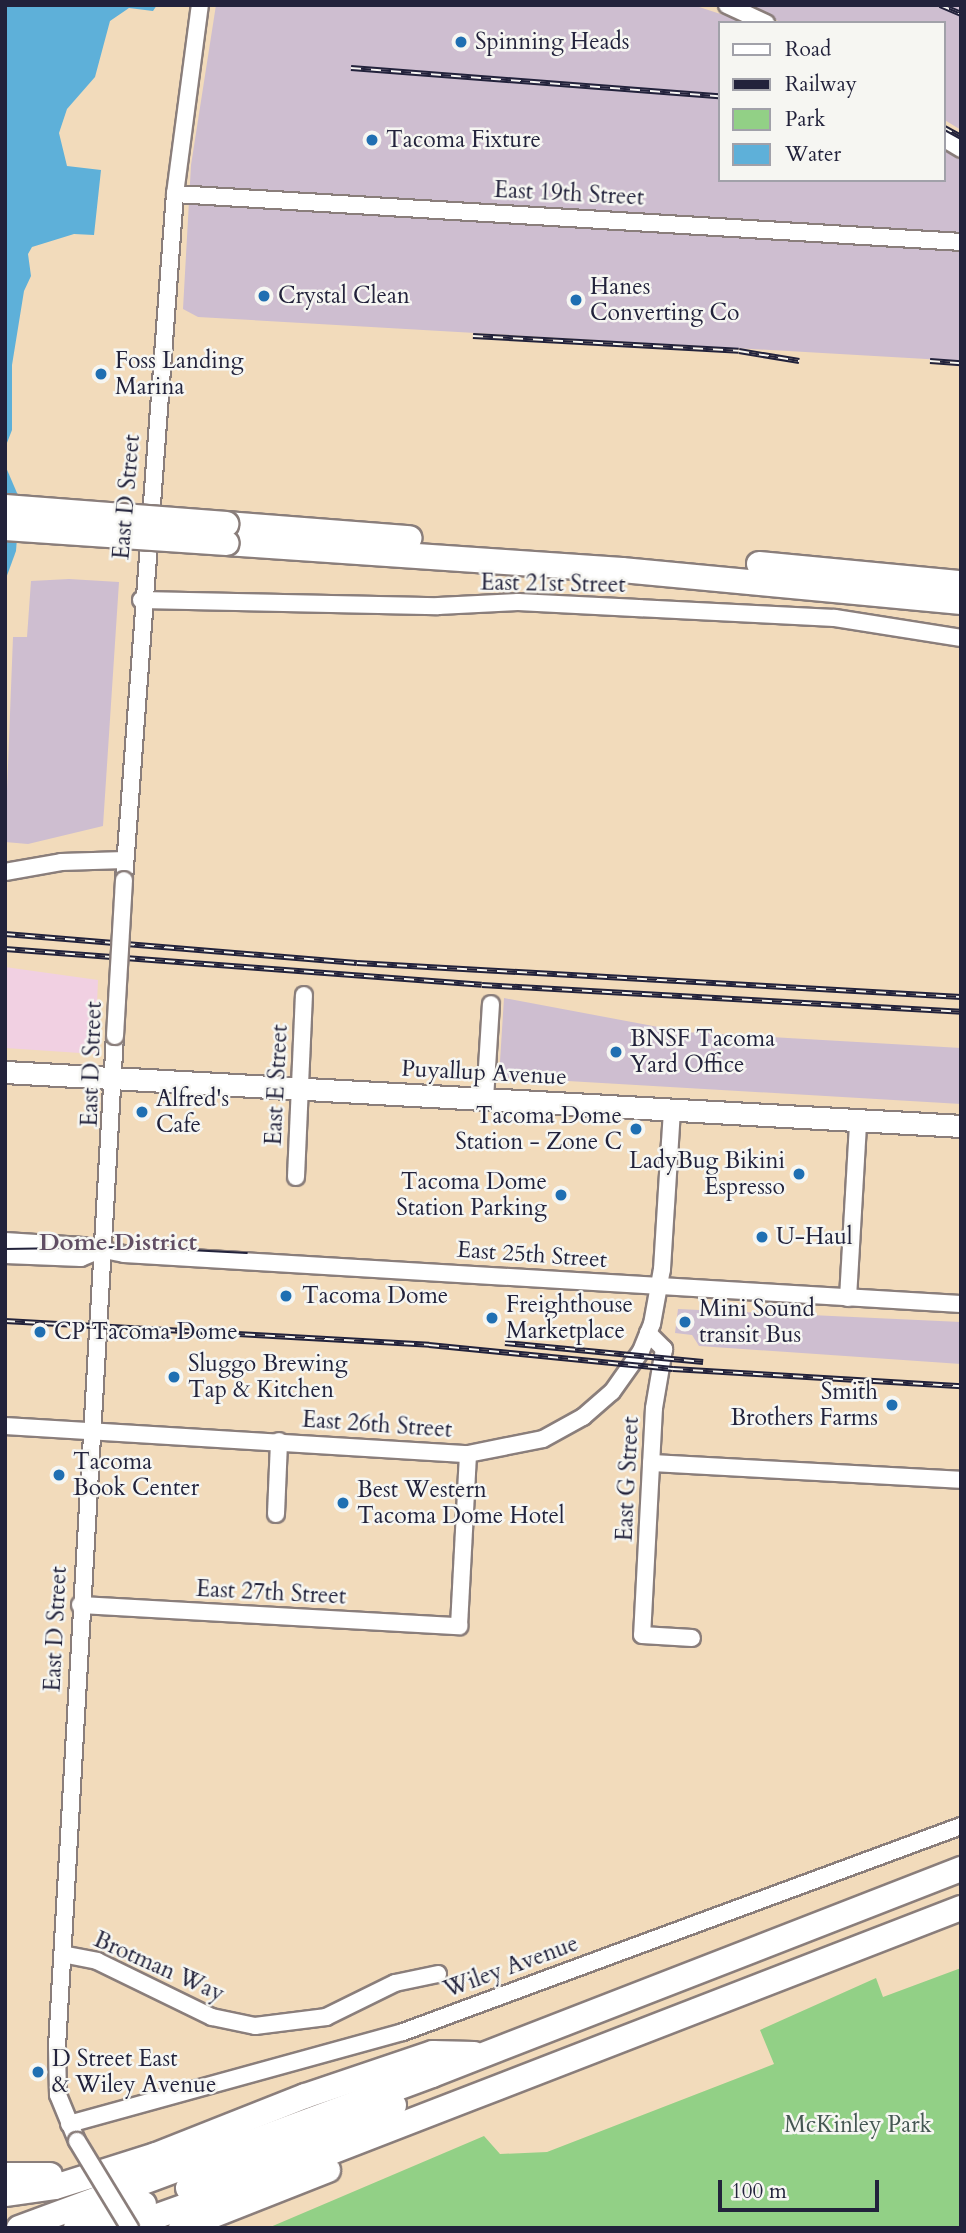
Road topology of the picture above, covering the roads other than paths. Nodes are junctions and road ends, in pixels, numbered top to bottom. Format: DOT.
graph roads {
  1 [pos="200,5"];
  2 [pos="727,5"];
  3 [pos="762,21"];
  4 [pos="945,139"];
  5 [pos="961,149"];
  6 [pos="175,194"];
  7 [pos="961,242"];
  8 [pos="5,507"];
  9 [pos="5,528"];
  10 [pos="226,534"];
  11 [pos="961,583"];
  12 [pos="961,602"];
  13 [pos="141,607"];
  14 [pos="961,638"];
  15 [pos="125,860"];
  16 [pos="5,872"];
  17 [pos="304,995"];
  18 [pos="491,1004"];
  19 [pos="5,1072"];
  20 [pos="113,1079"];
  21 [pos="300,1090"];
  22 [pos="485,1099"];
  23 [pos="672,1111"];
  24 [pos="858,1122"];
  25 [pos="961,1126"];
  26 [pos="296,1177"];
  27 [pos="5,1241"];
  28 [pos="100,1250"];
  29 [pos="5,1255"];
  30 [pos="660,1287"];
  31 [pos="848,1298"];
  32 [pos="961,1304"];
  33 [pos="648,1333"];
  34 [pos="5,1426"];
  35 [pos="91,1432"];
  36 [pos="279,1441"];
  37 [pos="468,1454"];
  38 [pos="651,1463"];
  39 [pos="961,1480"];
  40 [pos="276,1514"];
  41 [pos="80,1605"];
  42 [pos="692,1638"];
  43 [pos="961,1826"];
  44 [pos="961,1868"];
  45 [pos="961,1908"];
  46 [pos="851,1948"];
  47 [pos="62,1954"];
  48 [pos="438,1974"];
  49 [pos="485,2055"];
  50 [pos="432,2075"];
  51 [pos="69,2124"];
  52 [pos="120,2166"];
  53 [pos="5,2175"];
  54 [pos="5,2194"];
  55 [pos="19,2228"];
  56 [pos="76,2228"];
  57 [pos="124,2228"];
  58 [pos="130,2228"];
  59 [pos="181,2228"];
  1 -- 6 [label="street, East D Street"];
  2 -- 3 [label="street"];
  4 -- 5 [label="street"];
  6 -- 7 [label="street, East 19th Street"];
  6 -- 13 [label="street, East D Street"];
  8 -- 10 [label="highway, bridge"];
  9 -- 10 [label="highway, bridge"];
  10 -- 11 [label="highway"];
  10 -- 12 [label="highway"];
  13 -- 14 [label="street, East 21st Street"];
  13 -- 15 [label="street, East D Street"];
  15 -- 16 [label="street"];
  15 -- 20 [label="street, East D Street, bridge"];
  17 -- 21 [label="street, East E Street"];
  18 -- 22 [label="street"];
  19 -- 20 [label="main road, Puyallup Avenue"];
  20 -- 21 [label="main road, Puyallup Avenue"];
  20 -- 28 [label="street, East D Street"];
  21 -- 22 [label="main road, Puyallup Avenue"];
  21 -- 26 [label="street, East E Street"];
  22 -- 23 [label="main road, Puyallup Avenue"];
  23 -- 24 [label="main road, Puyallup Avenue"];
  23 -- 30 [label="street"];
  24 -- 25 [label="main road, Puyallup Avenue"];
  24 -- 31 [label="street"];
  27 -- 28 [label="street, East 25th Street"];
  28 -- 29 [label="street, East 25th Street"];
  28 -- 30 [label="street, East 25th Street"];
  28 -- 35 [label="street, East D Street"];
  30 -- 31 [label="street, East 25th Street"];
  30 -- 33 [label="street, East 26th Street"];
  31 -- 32 [label="street, East 25th Street"];
  33 -- 37 [label="street, East 26th Street"];
  33 -- 38 [label="street, East G Street"];
  34 -- 35 [label="street, East 26th Street"];
  35 -- 36 [label="street, East 26th Street"];
  35 -- 41 [label="street, East D Street"];
  36 -- 37 [label="street, East 26th Street"];
  36 -- 40 [label="street"];
  37 -- 41 [label="street, East 27th Street"];
  38 -- 39 [label="street"];
  38 -- 42 [label="street, East G Street"];
  41 -- 47 [label="street, East D Street"];
  43 -- 51 [label="street, Wiley Avenue"];
  44 -- 49 [label="highway"];
  45 -- 46 [label="highway"];
  46 -- 57 [label="highway"];
  46 -- 59 [label="highway"];
  47 -- 48 [label="street, Brotman Way"];
  47 -- 51 [label="street, East D Street"];
  49 -- 50 [label="highway"];
  49 -- 52 [label="highway"];
  50 -- 55 [label="highway"];
  50 -- 56 [label="highway"];
  51 -- 58 [label="street, East D Street, bridge"];
  52 -- 53 [label="highway"];
  52 -- 54 [label="highway"];
}
